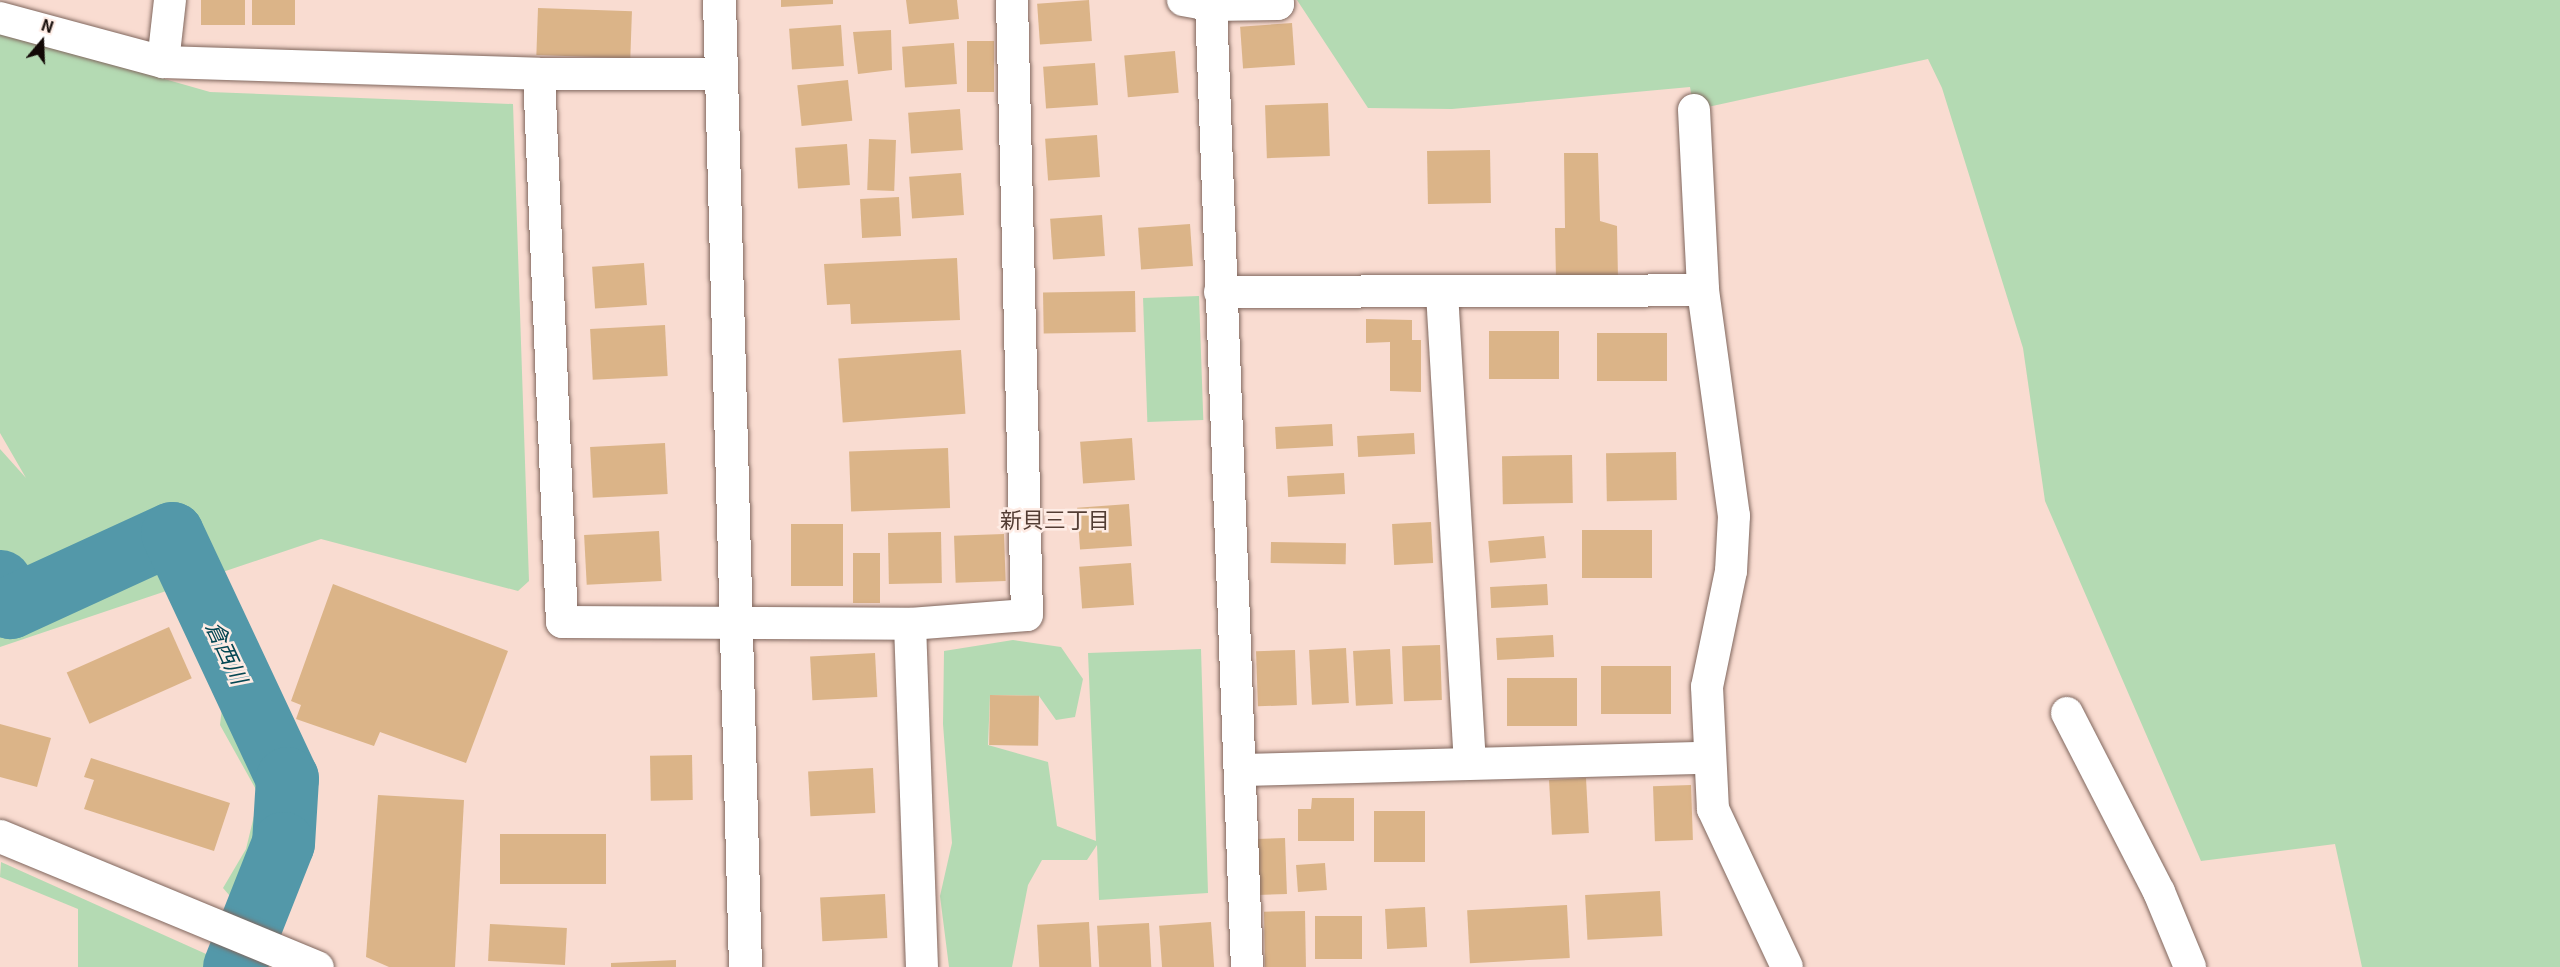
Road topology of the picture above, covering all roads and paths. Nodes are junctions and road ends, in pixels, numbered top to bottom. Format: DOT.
graph roads {
  1 [pos="170,0"];
  2 [pos="719,0"];
  3 [pos="1012,0"];
  4 [pos="1275,0"];
  5 [pos="1197,2"];
  6 [pos="0,18"];
  7 [pos="163,62"];
  8 [pos="539,74"];
  9 [pos="721,74"];
  10 [pos="1694,110"];
  11 [pos="1703,290"];
  12 [pos="1220,292"];
  13 [pos="1442,293"];
  14 [pos="739,622"];
  15 [pos="910,624"];
  16 [pos="2067,713"];
  17 [pos="1709,758"];
  18 [pos="1470,760"];
  19 [pos="1241,770"];
  20 [pos="0,836"];
  21 [pos="267,956"];
  22 [pos="317,967"];
  23 [pos="745,967"];
  24 [pos="921,967"];
  25 [pos="1247,967"];
  26 [pos="1787,967"];
  27 [pos="2190,967"];
  1 -- 7 [label="street"];
  2 -- 9 [label="street"];
  3 -- 15 [label="street"];
  4 -- 5 [label="street"];
  5 -- 12 [label="street"];
  6 -- 7 [label="street"];
  7 -- 8 [label="street"];
  8 -- 9 [label="street"];
  8 -- 14 [label="street"];
  9 -- 14 [label="street"];
  10 -- 11 [label="street"];
  11 -- 13 [label="street"];
  11 -- 17 [label="street"];
  12 -- 13 [label="street"];
  12 -- 19 [label="street"];
  13 -- 18 [label="street"];
  14 -- 15 [label="street"];
  14 -- 23 [label="street"];
  15 -- 24 [label="street"];
  16 -- 27 [label="street"];
  17 -- 18 [label="street"];
  17 -- 26 [label="street"];
  18 -- 19 [label="street"];
  19 -- 25 [label="street"];
  20 -- 21 [label="street"];
  21 -- 22 [label="street"];
}
